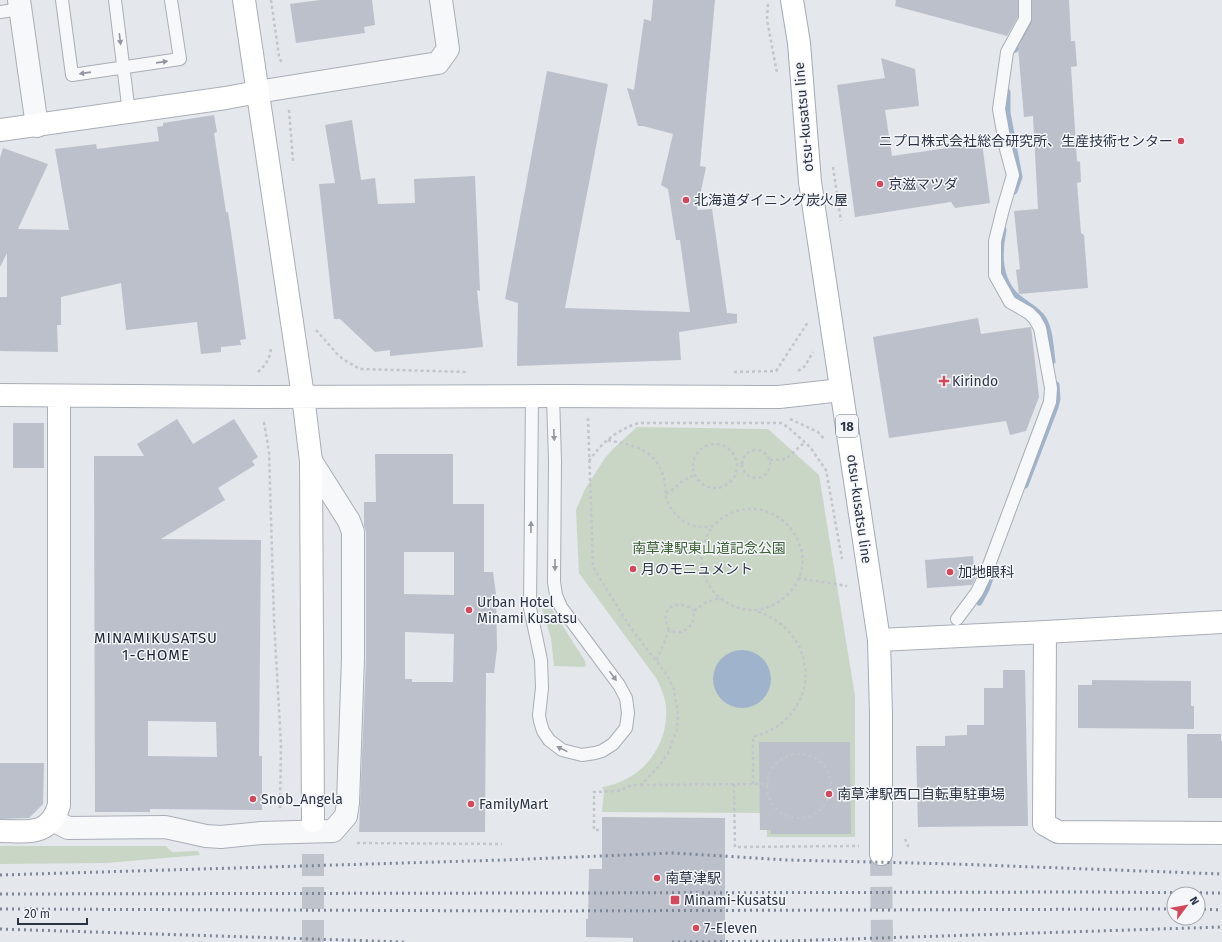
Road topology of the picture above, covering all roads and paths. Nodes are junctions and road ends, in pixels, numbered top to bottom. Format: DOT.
graph roads {
  1 [pos="62,0"];
  2 [pos="115,0"];
  3 [pos="171,0"];
  4 [pos="244,0"];
  5 [pos="271,0"];
  6 [pos="441,0"];
  7 [pos="792,0"];
  8 [pos="1025,0"];
  9 [pos="13,7"];
  10 [pos="123,67"];
  11 [pos="284,67"];
  12 [pos="257,92"];
  13 [pos="129,113"];
  14 [pos="37,126"];
  15 [pos="0,130"];
  16 [pos="806,325"];
  17 [pos="323,337"];
  18 [pos="271,343"];
  19 [pos="814,350"];
  20 [pos="360,369"];
  21 [pos="258,372"];
  22 [pos="776,372"];
  23 [pos="794,374"];
  24 [pos="841,390"];
  25 [pos="0,395"];
  26 [pos="59,396"];
  27 [pos="304,396"];
  28 [pos="543,396"];
  29 [pos="264,422"];
  30 [pos="608,440"];
  31 [pos="805,442"];
  32 [pos="770,460"];
  33 [pos="311,461"];
  34 [pos="736,465"];
  35 [pos="742,465"];
  36 [pos="695,475"];
  37 [pos="666,494"];
  38 [pos="713,526"];
  39 [pos="842,562"];
  40 [pos="798,578"];
  41 [pos="845,578"];
  42 [pos="847,586"];
  43 [pos="848,593"];
  44 [pos="719,598"];
  45 [pos="754,610"];
  46 [pos="694,611"];
  47 [pos="957,619"];
  48 [pos="1222,622"];
  49 [pos="669,630"];
  50 [pos="1045,632"];
  51 [pos="879,640"];
  52 [pos="657,661"];
  53 [pos="641,784"];
  54 [pos="734,784"];
  55 [pos="753,784"];
  56 [pos="767,784"];
  57 [pos="53,820"];
  58 [pos="313,820"];
  59 [pos="602,830"];
  60 [pos="0,831"];
  61 [pos="279,832"];
  62 [pos="1222,833"];
  63 [pos="357,843"];
  64 [pos="502,844"];
  65 [pos="861,846"];
  66 [pos="881,854"];
  10 -- 1 [label="lane, one-way"];
  2 -- 10 [label="lane, one-way"];
  10 -- 3 [label="lane, one-way"];
  4 -- 12 [label="street"];
  5 -- 11 [label="path"];
  6 -- 12 [label="street"];
  7 -- 24 [label="street, otsu-kusatsu line / 18"];
  8 -- 47 [label="lane"];
  9 -- 14 [label="street"];
  10 -- 13 [label="lane"];
  12 -- 13 [label="street"];
  12 -- 27 [label="street"];
  13 -- 14 [label="street"];
  14 -- 15 [label="street"];
  16 -- 22 [label="path"];
  17 -- 20 [label="path"];
  18 -- 21 [label="path"];
  19 -- 23 [label="path"];
  24 -- 28 [label="street"];
  24 -- 51 [label="street, otsu-kusatsu line / 18"];
  25 -- 26 [label="street"];
  26 -- 27 [label="street"];
  26 -- 57 [label="street"];
  27 -- 28 [label="street"];
  27 -- 33 [label="street"];
  28 -- 28 [label="lane, one-way"];
  29 -- 61 [label="path"];
  30 -- 31 [label="path"];
  30 -- 37 [label="path"];
  30 -- 52 [label="path"];
  31 -- 32 [label="path"];
  31 -- 39 [label="path"];
  32 -- 35 [label="path"];
  32 -- 35 [label="path"];
  33 -- 58 [label="street"];
  33 -- 61 [label="street"];
  34 -- 35 [label="path"];
  34 -- 36 [label="path"];
  34 -- 36 [label="path"];
  36 -- 37 [label="path"];
  37 -- 38 [label="path"];
  38 -- 40 [label="path"];
  38 -- 44 [label="path"];
  40 -- 42 [label="path"];
  40 -- 45 [label="path"];
  41 -- 42 [label="path"];
  42 -- 43 [label="path"];
  44 -- 45 [label="path"];
  44 -- 46 [label="path"];
  45 -- 55 [label="path"];
  46 -- 49 [label="path"];
  46 -- 49 [label="path"];
  48 -- 50 [label="street"];
  49 -- 52 [label="path"];
  50 -- 51 [label="street"];
  50 -- 62 [label="street"];
  51 -- 66 [label="street, otsu-kusatsu line / 18"];
  52 -- 53 [label="path"];
  53 -- 54 [label="path"];
  53 -- 59 [label="path"];
  54 -- 55 [label="path"];
  54 -- 65 [label="path"];
  55 -- 56 [label="path"];
  56 -- 56 [label="path"];
  57 -- 60 [label="street"];
  57 -- 61 [label="street"];
  63 -- 64 [label="path"];
}
